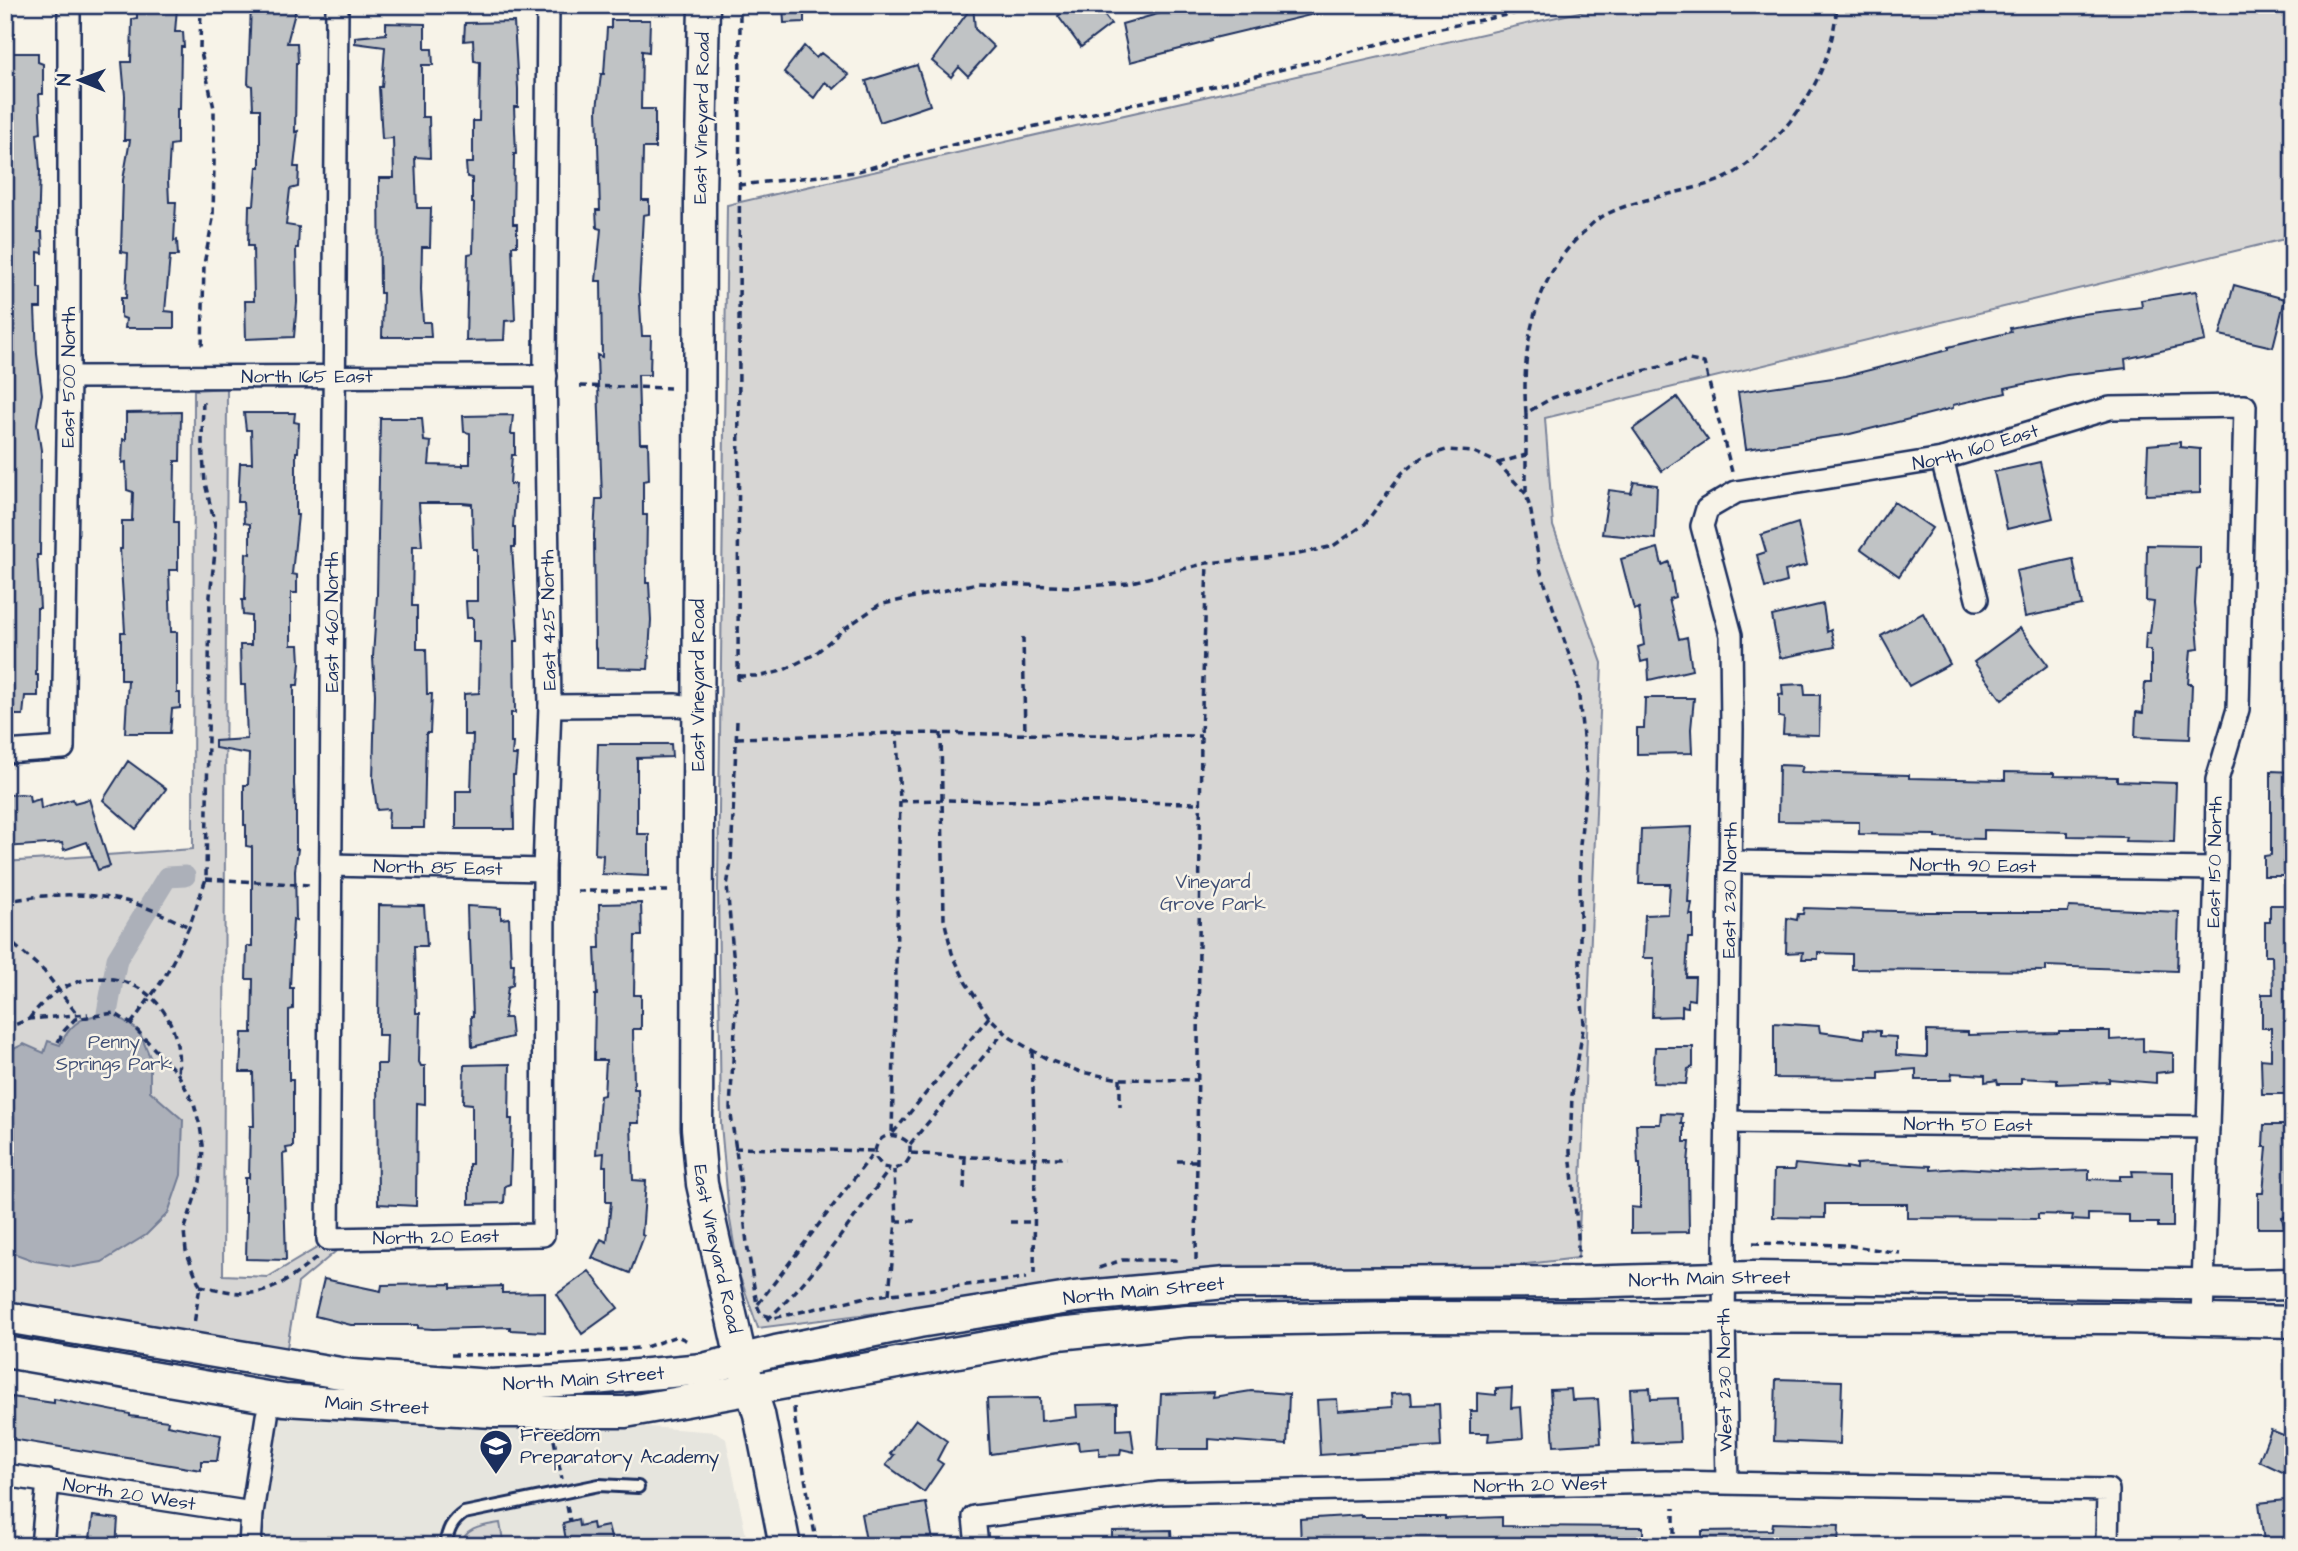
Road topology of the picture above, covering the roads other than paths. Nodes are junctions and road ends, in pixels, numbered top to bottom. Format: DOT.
graph roads {
  1 [pos="69,5"];
  2 [pos="337,5"];
  3 [pos="548,5"];
  4 [pos="704,5"];
  5 [pos="334,376"];
  6 [pos="545,376"];
  7 [pos="69,377"];
  8 [pos="2245,406"];
  9 [pos="1942,459"];
  10 [pos="1707,509"];
  11 [pos="1978,599"];
  12 [pos="550,706"];
  13 [pos="697,708"];
  14 [pos="5,752"];
  15 [pos="1730,862"];
  16 [pos="331,865"];
  17 [pos="2216,869"];
  18 [pos="544,870"];
  19 [pos="1726,1122"];
  20 [pos="2208,1127"];
  21 [pos="543,1235"];
  22 [pos="325,1246"];
  23 [pos="1724,1277"];
  24 [pos="2203,1284"];
  25 [pos="2293,1284"];
  26 [pos="5,1317"];
  27 [pos="1724,1318"];
  28 [pos="2202,1320"];
  29 [pos="2293,1322"];
  30 [pos="5,1352"];
  31 [pos="741,1359"];
  32 [pos="750,1390"];
  33 [pos="275,1408"];
  34 [pos="5,1475"];
  35 [pos="48,1481"];
  36 [pos="1727,1482"];
  37 [pos="638,1487"];
  38 [pos="252,1513"];
  39 [pos="42,1546"];
  40 [pos="250,1546"];
  41 [pos="445,1546"];
  42 [pos="785,1546"];
  43 [pos="977,1546"];
  44 [pos="2107,1546"];
  1 -- 7 [label="street, East 500 North"];
  2 -- 5 [label="street, East 460 North"];
  3 -- 6 [label="street, East 425 North"];
  4 -- 13 [label="main road, East Vineyard Road"];
  5 -- 6 [label="street, North 165 East"];
  5 -- 7 [label="street, North 165 East"];
  5 -- 16 [label="street, East 460 North"];
  6 -- 12 [label="street, East 425 North"];
  7 -- 14 [label="street, East 500 North"];
  8 -- 9 [label="street, North 160 East"];
  8 -- 17 [label="street, East 150 North"];
  9 -- 10 [label="street, North 160 East"];
  9 -- 11 [label="street"];
  10 -- 15 [label="street, East 230 North"];
  12 -- 13 [label="street"];
  12 -- 18 [label="street, East 425 North"];
  13 -- 31 [label="main road, East Vineyard Road"];
  15 -- 17 [label="street, North 90 East"];
  15 -- 19 [label="street, East 230 North"];
  16 -- 18 [label="street, North 85 East"];
  16 -- 22 [label="street, East 460 North"];
  17 -- 20 [label="street, East 150 North"];
  18 -- 21 [label="street, East 425 North"];
  19 -- 20 [label="street, North 50 East"];
  19 -- 23 [label="street, East 230 North"];
  20 -- 24 [label="street, East 150 North"];
  21 -- 22 [label="street, North 20 East"];
  23 -- 24 [label="main road, North Main Street"];
  23 -- 27 [label="street, West 230 North"];
  23 -- 31 [label="main road, North Main Street"];
  24 -- 25 [label="main road, North Main Street"];
  24 -- 28 [label="street, East 150 North"];
  26 -- 31 [label="main road, North Main Street"];
  27 -- 28 [label="main road, North Main Street"];
  27 -- 32 [label="main road, North Main Street"];
  27 -- 36 [label="street, West 230 North"];
  28 -- 29 [label="main road, North Main Street"];
  30 -- 33 [label="main road, Main Street"];
  31 -- 32 [label="main road, East Vineyard Road"];
  32 -- 33 [label="main road, Main Street"];
  32 -- 42 [label="main road, East Vineyard Road"];
  33 -- 38 [label="street"];
  34 -- 35 [label="street, North 20 West"];
  35 -- 38 [label="street, North 20 West"];
  35 -- 39 [label="street"];
  36 -- 43 [label="street, North 20 West"];
  36 -- 44 [label="street, North 20 West"];
  37 -- 41 [label="lane"];
  38 -- 40 [label="street"];
}
